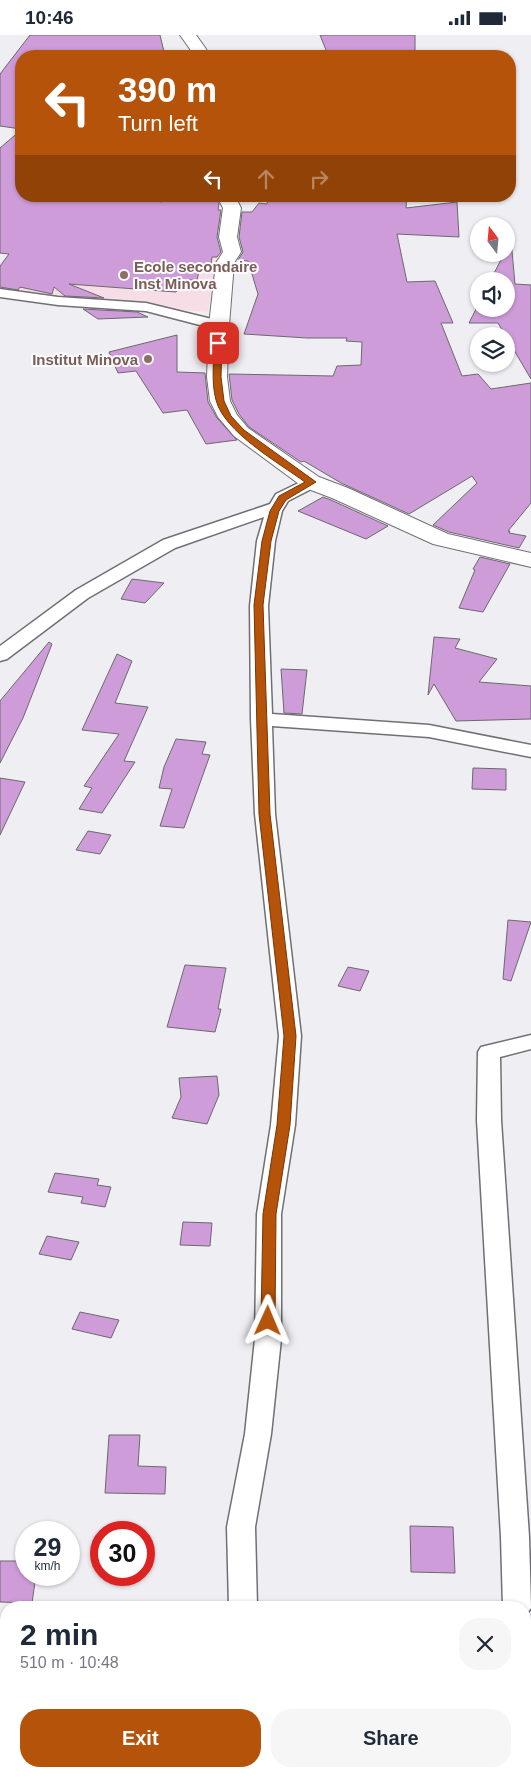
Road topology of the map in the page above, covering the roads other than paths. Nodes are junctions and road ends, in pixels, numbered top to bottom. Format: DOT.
graph roads {
  1 [pos="188,35"];
  2 [pos="198,50"];
  3 [pos="229,202"];
  4 [pos="0,293"];
  5 [pos="219,325"];
  6 [pos="311,482"];
  7 [pos="277,507"];
  8 [pos="531,560"];
  9 [pos="0,655"];
  10 [pos="261,719"];
  11 [pos="531,751"];
  12 [pos="531,1042"];
  13 [pos="243,1601"];
  14 [pos="517,1601"];
  1 -- 2 [label="street"];
  3 -- 5 [label="street"];
  4 -- 5 [label="street"];
  5 -- 6 [label="street"];
  6 -- 7 [label="street"];
  6 -- 8 [label="street"];
  7 -- 9 [label="street"];
  7 -- 10 [label="street"];
  10 -- 11 [label="street"];
  10 -- 13 [label="street"];
  12 -- 14 [label="street"];
}
